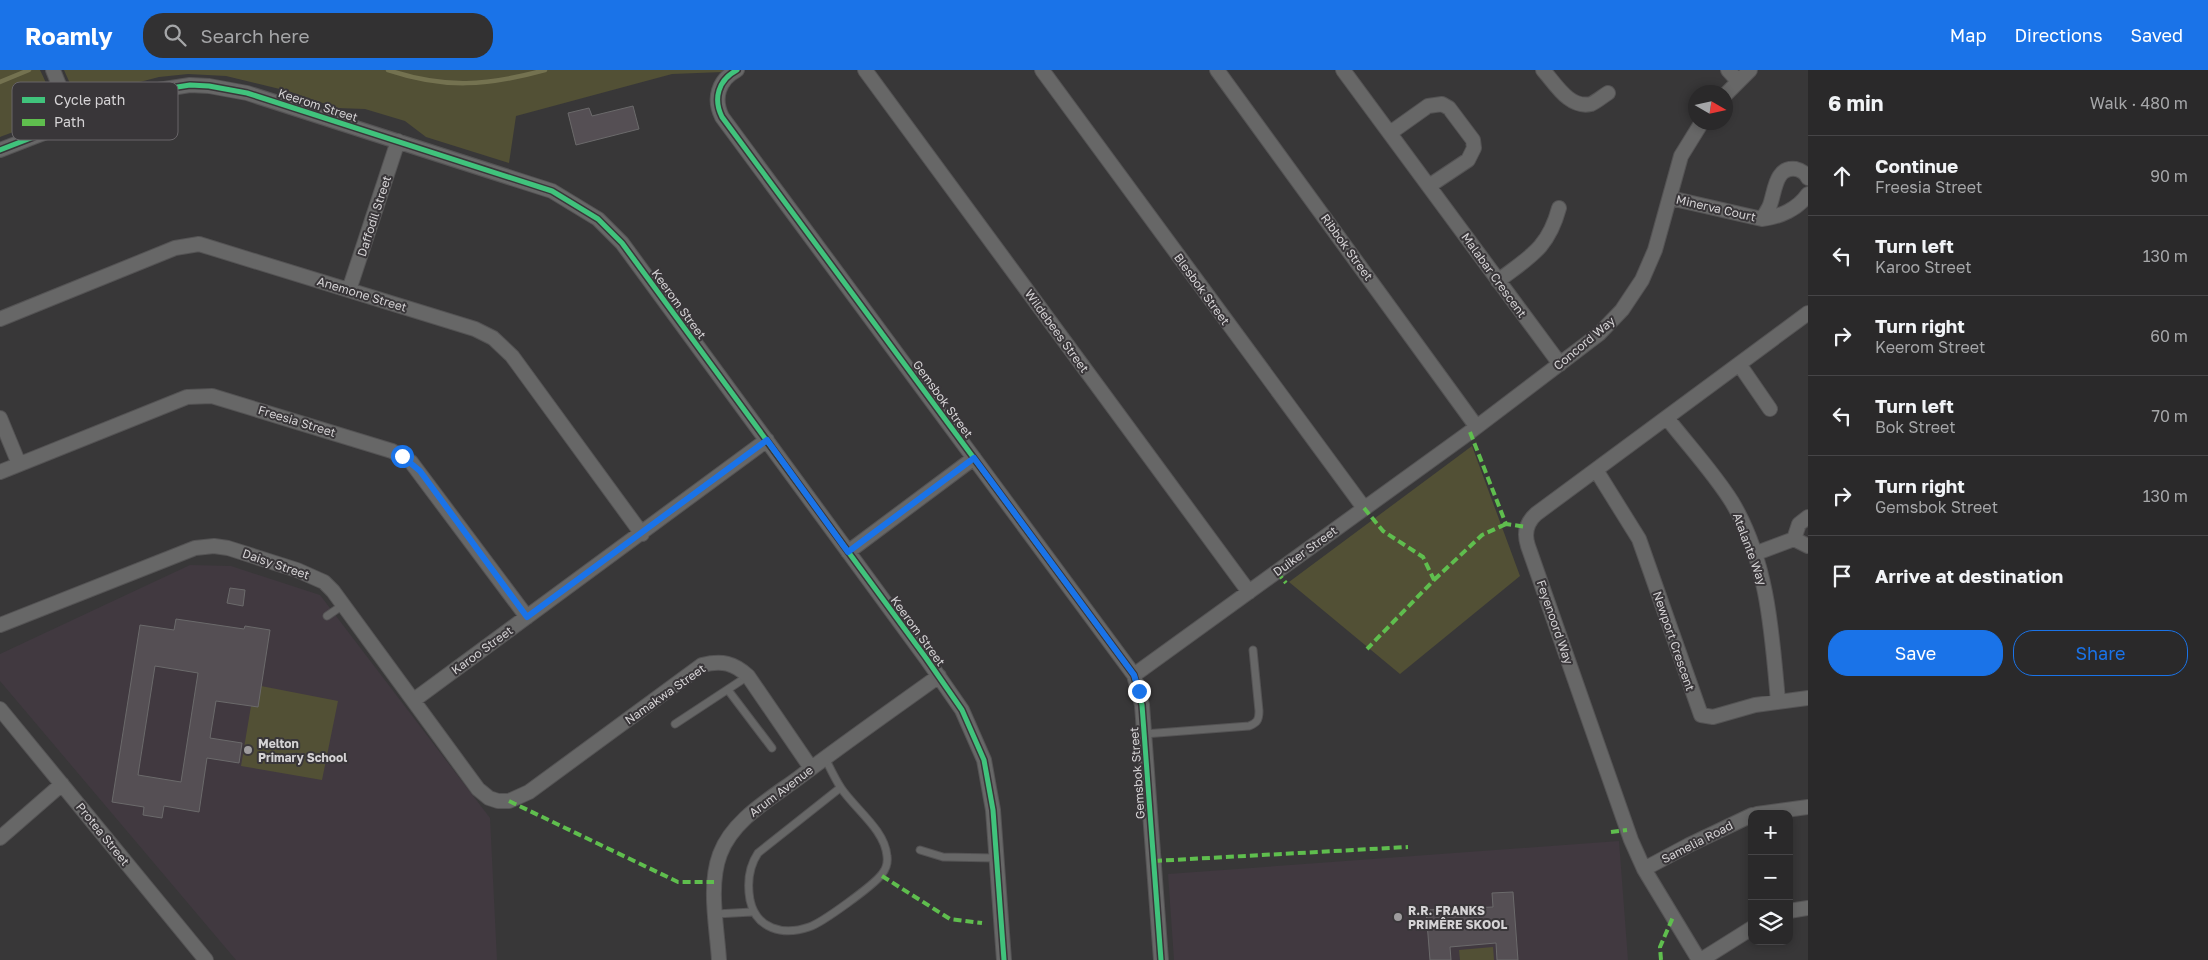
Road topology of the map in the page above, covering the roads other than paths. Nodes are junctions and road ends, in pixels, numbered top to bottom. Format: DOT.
graph roads {
  1 [pos="53,70"];
  2 [pos="737,70"];
  3 [pos="865,70"];
  4 [pos="1042,70"];
  5 [pos="1217,70"];
  6 [pos="1343,70"];
  7 [pos="1543,70"];
  8 [pos="1750,70"];
  9 [pos="1733,75"];
  10 [pos="58,82"];
  11 [pos="178,87"];
  12 [pos="1608,93"];
  13 [pos="1697,130"];
  14 [pos="1390,134"];
  15 [pos="24,140"];
  16 [pos="398,141"];
  17 [pos="0,150"];
  18 [pos="1808,178"];
  19 [pos="1429,186"];
  20 [pos="1808,194"];
  21 [pos="1670,198"];
  22 [pos="1559,208"];
  23 [pos="1762,219"];
  24 [pos="1498,281"];
  25 [pos="349,290"];
  26 [pos="1808,314"];
  27 [pos="0,319"];
  28 [pos="1560,364"];
  29 [pos="1739,364"];
  30 [pos="1770,410"];
  31 [pos="0,418"];
  32 [pos="1667,418"];
  33 [pos="1476,426"];
  34 [pos="767,440"];
  35 [pos="974,458"];
  36 [pos="19,464"];
  37 [pos="1596,470"];
  38 [pos="0,472"];
  39 [pos="1364,508"];
  40 [pos="1808,517"];
  41 [pos="642,534"];
  42 [pos="1794,538"];
  43 [pos="1808,546"];
  44 [pos="848,552"];
  45 [pos="1754,554"];
  46 [pos="1249,592"];
  47 [pos="343,605"];
  48 [pos="327,616"];
  49 [pos="527,617"];
  50 [pos="0,626"];
  51 [pos="1253,650"];
  52 [pos="1134,675"];
  53 [pos="748,676"];
  54 [pos="939,676"];
  55 [pos="728,690"];
  56 [pos="1808,698"];
  57 [pos="414,700"];
  58 [pos="1778,701"];
  59 [pos="0,709"];
  60 [pos="675,724"];
  61 [pos="1144,734"];
  62 [pos="772,748"];
  63 [pos="825,758"];
  64 [pos="812,768"];
  65 [pos="62,784"];
  66 [pos="840,788"];
  67 [pos="519,798"];
  68 [pos="1808,807"];
  69 [pos="1786,810"];
  70 [pos="1748,817"];
  71 [pos="0,838"];
  72 [pos="920,850"];
  73 [pos="996,858"];
  74 [pos="1644,869"];
  75 [pos="1808,908"];
  76 [pos="1793,911"];
  77 [pos="752,912"];
  78 [pos="716,914"];
  79 [pos="1748,930"];
  80 [pos="206,960"];
  81 [pos="719,960"];
  82 [pos="1004,960"];
  83 [pos="1161,960"];
  84 [pos="1700,960"];
  1 -- 10 [label="street"];
  2 -- 35 [label="street, Gemsbok Street"];
  3 -- 46 [label="street, Wildebees Street"];
  4 -- 39 [label="street, Blesbok Street"];
  5 -- 33 [label="street, Ribbok Street"];
  6 -- 14 [label="street, Malabar Crescent"];
  7 -- 12 [label="street"];
  8 -- 9 [label="street"];
  11 -- 16 [label="street, Keerom Street"];
  13 -- 21 [label="street, Concord Way"];
  14 -- 19 [label="street, Malabar Crescent"];
  14 -- 19 [label="street"];
  15 -- 17 [label="street, Keerom Street"];
  16 -- 25 [label="street, Daffodil Street"];
  16 -- 34 [label="street, Keerom Street"];
  18 -- 23 [label="street, Minerva Court"];
  19 -- 24 [label="street, Malabar Crescent"];
  20 -- 23 [label="street, Minerva Court"];
  21 -- 23 [label="street, Minerva Court"];
  21 -- 28 [label="street, Concord Way"];
  22 -- 24 [label="street"];
  24 -- 28 [label="street, Malabar Crescent"];
  25 -- 27 [label="street, Anemone Street"];
  25 -- 41 [label="street, Anemone Street"];
  26 -- 29 [label="street, Feyenoord Way"];
  28 -- 33 [label="street, Concord Way"];
  29 -- 30 [label="street"];
  29 -- 32 [label="street, Feyenoord Way"];
  31 -- 36 [label="street"];
  32 -- 37 [label="street, Feyenoord Way"];
  32 -- 45 [label="street, Atalante Way"];
  33 -- 39 [label="street, Duiker Street"];
  34 -- 41 [label="street, Karoo Street"];
  34 -- 44 [label="street, Keerom Street"];
  35 -- 44 [label="street"];
  35 -- 52 [label="street, Gemsbok Street"];
  36 -- 38 [label="street, Freesia Street"];
  36 -- 49 [label="street, Freesia Street"];
  37 -- 58 [label="street, Newport Crescent"];
  37 -- 74 [label="street, Feyenoord Way"];
  39 -- 46 [label="street, Duiker Street"];
  40 -- 42 [label="street"];
  41 -- 49 [label="street, Karoo Street"];
  42 -- 43 [label="street"];
  42 -- 45 [label="street"];
  44 -- 54 [label="street, Keerom Street"];
  45 -- 58 [label="street, Atalante Way"];
  46 -- 52 [label="street, Duiker Street"];
  47 -- 48 [label="lane"];
  47 -- 50 [label="street, Daisy Street"];
  47 -- 57 [label="street, Daisy Street"];
  49 -- 57 [label="street, Karoo Street"];
  51 -- 61 [label="lane"];
  52 -- 61 [label="street, Gemsbok Street"];
  53 -- 55 [label="lane"];
  53 -- 64 [label="street, Namakwa Street"];
  53 -- 67 [label="street, Namakwa Street"];
  54 -- 63 [label="street, Arum Avenue"];
  54 -- 73 [label="street, Keerom Street"];
  55 -- 60 [label="lane"];
  55 -- 62 [label="lane"];
  56 -- 58 [label="street, Newport Crescent"];
  57 -- 67 [label="street, Daisy Street"];
  59 -- 65 [label="street, Protea Street"];
  61 -- 83 [label="street, Gemsbok Street"];
  63 -- 64 [label="street, Arum Avenue"];
  63 -- 66 [label="lane"];
  64 -- 78 [label="street, Arum Avenue"];
  65 -- 71 [label="street"];
  65 -- 80 [label="street, Protea Street"];
  66 -- 77 [label="lane"];
  66 -- 77 [label="lane"];
  68 -- 69 [label="street"];
  70 -- 74 [label="street, Samelia Road"];
  72 -- 73 [label="lane"];
  73 -- 82 [label="street, Keerom Street"];
  74 -- 84 [label="street, Feyenoord Way"];
  75 -- 76 [label="street"];
  77 -- 78 [label="lane"];
  78 -- 81 [label="street, Arum Avenue"];
  79 -- 84 [label="street"];
}
